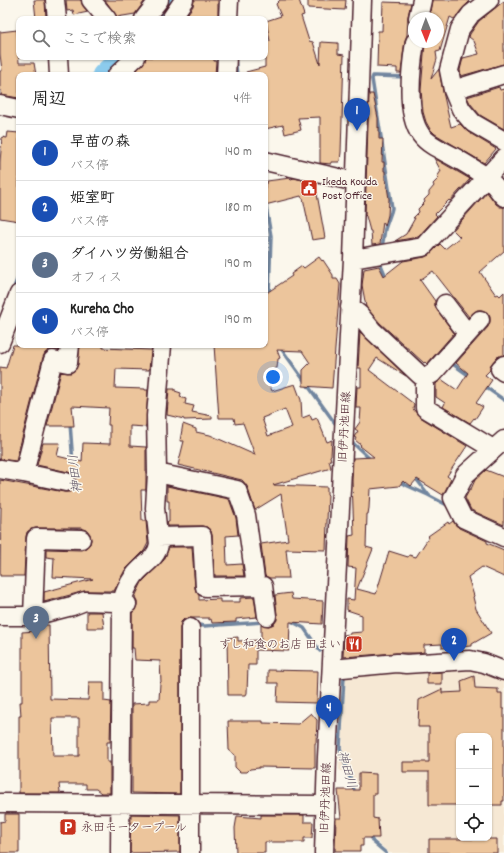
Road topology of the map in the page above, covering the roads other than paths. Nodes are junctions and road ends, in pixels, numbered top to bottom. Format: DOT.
graph roads {
  1 [pos="55,0"];
  2 [pos="91,0"];
  3 [pos="159,0"];
  4 [pos="184,0"];
  5 [pos="229,0"];
  6 [pos="362,0"];
  7 [pos="422,0"];
  8 [pos="489,0"];
  9 [pos="419,12"];
  10 [pos="57,16"];
  11 [pos="104,16"];
  12 [pos="146,16"];
  13 [pos="173,16"];
  14 [pos="228,16"];
  15 [pos="414,48"];
  16 [pos="58,60"];
  17 [pos="133,60"];
  18 [pos="226,60"];
  19 [pos="59,72"];
  20 [pos="121,72"];
  21 [pos="226,72"];
  22 [pos="504,74"];
  23 [pos="453,90"];
  24 [pos="0,105"];
  25 [pos="16,108"];
  26 [pos="504,141"];
  27 [pos="504,158"];
  28 [pos="268,162"];
  29 [pos="486,177"];
  30 [pos="356,182"];
  31 [pos="504,197"];
  32 [pos="353,259"];
  33 [pos="16,302"];
  34 [pos="445,304"];
  35 [pos="350,307"];
  36 [pos="480,320"];
  37 [pos="467,333"];
  38 [pos="0,343"];
  39 [pos="70,348"];
  40 [pos="162,348"];
  41 [pos="504,365"];
  42 [pos="504,372"];
  43 [pos="425,378"];
  44 [pos="498,445"];
  45 [pos="0,469"];
  46 [pos="24,473"];
  47 [pos="157,473"];
  48 [pos="66,482"];
  49 [pos="158,537"];
  50 [pos="504,537"];
  51 [pos="80,539"];
  52 [pos="256,586"];
  53 [pos="125,603"];
  54 [pos="0,616"];
  55 [pos="33,616"];
  56 [pos="267,616"];
  57 [pos="190,628"];
  58 [pos="332,669"];
  59 [pos="504,671"];
  60 [pos="0,803"];
  61 [pos="120,803"];
  62 [pos="190,804"];
  63 [pos="325,805"];
  64 [pos="120,853"];
  65 [pos="190,853"];
  66 [pos="324,853"];
  1 -- 10 [label="street"];
  2 -- 11 [label="street"];
  3 -- 12 [label="street"];
  4 -- 13 [label="street"];
  5 -- 14 [label="street"];
  6 -- 30 [label="street, 旧伊丹池田線"];
  7 -- 9 [label="street"];
  8 -- 23 [label="street"];
  15 -- 29 [label="street"];
  16 -- 19 [label="street"];
  17 -- 20 [label="street"];
  18 -- 21 [label="street"];
  22 -- 23 [label="street"];
  23 -- 26 [label="street"];
  24 -- 25 [label="street"];
  27 -- 29 [label="street"];
  28 -- 30 [label="street"];
  29 -- 31 [label="street"];
  29 -- 32 [label="street"];
  30 -- 32 [label="street, 旧伊丹池田線"];
  32 -- 35 [label="street, 旧伊丹池田線"];
  33 -- 38 [label="street"];
  34 -- 37 [label="street"];
  35 -- 43 [label="street"];
  35 -- 58 [label="street, 旧伊丹池田線"];
  36 -- 37 [label="street"];
  37 -- 43 [label="street"];
  39 -- 46 [label="street"];
  40 -- 47 [label="street"];
  41 -- 42 [label="street"];
  43 -- 44 [label="street"];
  44 -- 50 [label="street"];
  45 -- 46 [label="street"];
  46 -- 48 [label="street"];
  47 -- 49 [label="street"];
  47 -- 52 [label="street"];
  49 -- 52 [label="street"];
  49 -- 53 [label="street"];
  51 -- 55 [label="street"];
  52 -- 56 [label="street"];
  53 -- 55 [label="street"];
  53 -- 61 [label="street"];
  54 -- 55 [label="street"];
  57 -- 62 [label="street"];
  58 -- 59 [label="street"];
  58 -- 63 [label="street, 旧伊丹池田線"];
  60 -- 61 [label="street"];
  61 -- 62 [label="street"];
  61 -- 64 [label="street"];
  62 -- 63 [label="street"];
  62 -- 65 [label="street"];
  63 -- 66 [label="street, 旧伊丹池田線"];
}
